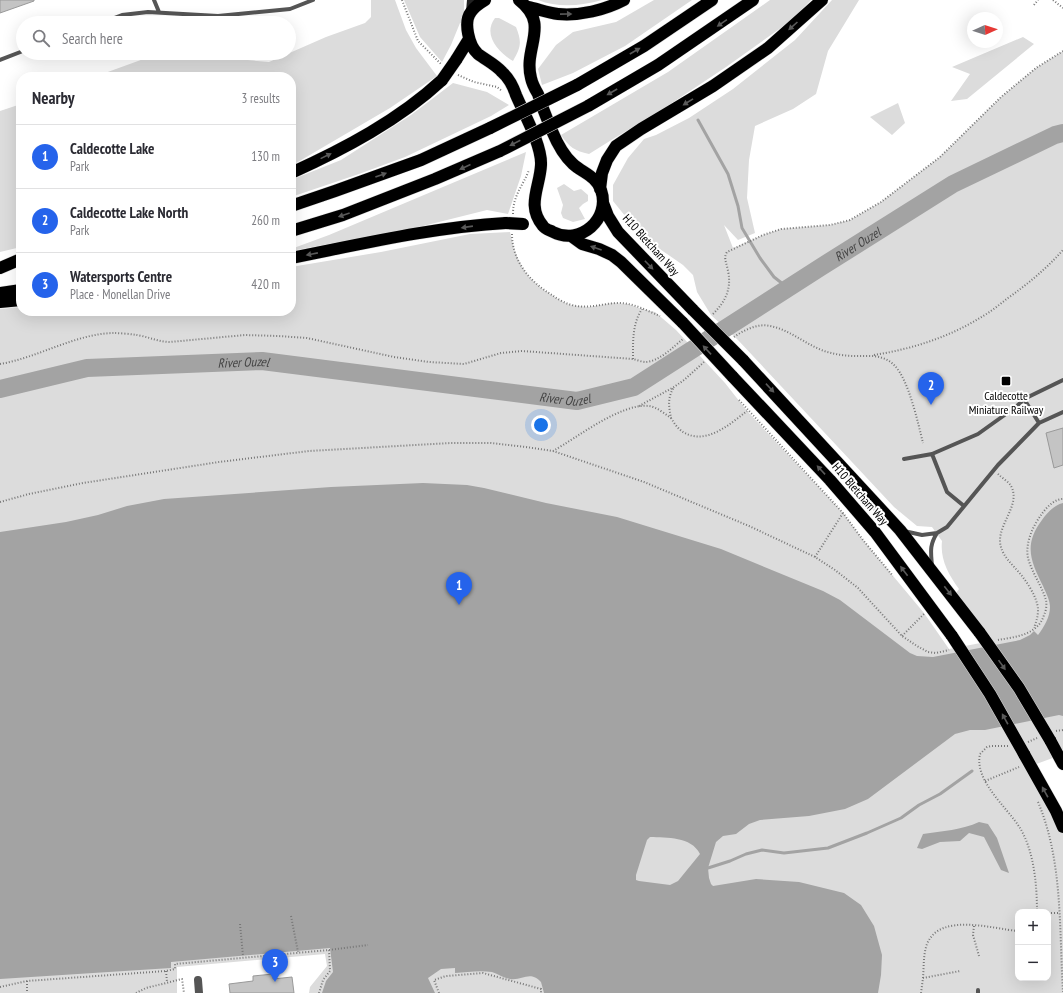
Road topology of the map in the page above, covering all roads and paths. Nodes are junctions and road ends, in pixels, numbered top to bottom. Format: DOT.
graph roads {
  1 [pos="154,0"];
  2 [pos="314,0"];
  3 [pos="402,0"];
  4 [pos="471,0"];
  5 [pos="485,0"];
  6 [pos="624,0"];
  7 [pos="712,0"];
  8 [pos="753,0"];
  9 [pos="822,0"];
  10 [pos="1038,0"];
  11 [pos="1054,0"];
  12 [pos="523,4"];
  13 [pos="1034,5"];
  14 [pos="1063,8"];
  15 [pos="159,12"];
  16 [pos="470,12"];
  17 [pos="119,16"];
  18 [pos="469,39"];
  19 [pos="1063,51"];
  20 [pos="16,54"];
  21 [pos="0,60"];
  22 [pos="444,66"];
  23 [pos="455,74"];
  24 [pos="504,92"];
  25 [pos="530,165"];
  26 [pos="296,171"];
  27 [pos="600,190"];
  28 [pos="602,203"];
  29 [pos="296,204"];
  30 [pos="514,223"];
  31 [pos="544,227"];
  32 [pos="296,229"];
  33 [pos="571,236"];
  34 [pos="733,248"];
  35 [pos="1063,250"];
  36 [pos="296,257"];
  37 [pos="16,261"];
  38 [pos="16,266"];
  39 [pos="0,268"];
  40 [pos="16,291"];
  41 [pos="0,293"];
  42 [pos="16,300"];
  43 [pos="0,302"];
  44 [pos="642,310"];
  45 [pos="660,317"];
  46 [pos="729,341"];
  47 [pos="873,355"];
  48 [pos="706,361"];
  49 [pos="0,364"];
  50 [pos="1063,380"];
  51 [pos="674,387"];
  52 [pos="1024,399"];
  53 [pos="738,400"];
  54 [pos="640,406"];
  55 [pos="747,411"];
  56 [pos="1063,412"];
  57 [pos="670,418"];
  58 [pos="1040,423"];
  59 [pos="923,443"];
  60 [pos="553,451"];
  61 [pos="932,454"];
  62 [pos="904,459"];
  63 [pos="994,470"];
  64 [pos="1063,500"];
  65 [pos="0,502"];
  66 [pos="964,506"];
  67 [pos="843,513"];
  68 [pos="900,530"];
  69 [pos="937,533"];
  70 [pos="815,557"];
  71 [pos="933,572"];
  72 [pos="893,577"];
  73 [pos="928,619"];
  74 [pos="1034,629"];
  75 [pos="902,636"];
  76 [pos="996,640"];
  77 [pos="951,650"];
  78 [pos="1063,730"];
  79 [pos="1047,737"];
  80 [pos="1013,746"];
  81 [pos="1022,753"];
  82 [pos="1063,764"];
  83 [pos="986,782"];
  84 [pos="1036,800"];
  85 [pos="1063,827"];
  86 [pos="1037,909"];
  87 [pos="1051,913"];
  88 [pos="1060,913"];
  89 [pos="291,916"];
  90 [pos="240,924"];
  91 [pos="974,925"];
  92 [pos="1015,931"];
  93 [pos="368,945"];
  94 [pos="329,950"];
  95 [pos="298,952"];
  96 [pos="243,956"];
  97 [pos="979,956"];
  98 [pos="166,971"];
  99 [pos="960,971"];
  100 [pos="923,978"];
  101 [pos="198,980"];
  102 [pos="27,981"];
  103 [pos="167,982"];
  104 [pos="0,987"];
  105 [pos="1063,992"];
  106 [pos="27,993"];
  107 [pos="136,993"];
  108 [pos="184,993"];
  109 [pos="199,993"];
  110 [pos="319,993"];
  111 [pos="439,993"];
  112 [pos="541,993"];
  113 [pos="921,993"];
  1 -- 15 [label="lane"];
  2 -- 15 [label="lane"];
  3 -- 22 [label="path"];
  4 -- 16 [label="street"];
  5 -- 16 [label="highway"];
  12 -- 6 [label="highway, one-way"];
  29 -- 7 [label="highway, one-way, bridge"];
  8 -- 32 [label="highway, one-way, bridge"];
  9 -- 27 [label="highway, one-way"];
  10 -- 13 [label="path"];
  11 -- 14 [label="path"];
  12 -- 27 [label="highway"];
  15 -- 17 [label="lane"];
  16 -- 18 [label="highway"];
  26 -- 18 [label="highway, one-way, bridge"];
  18 -- 31 [label="highway"];
  19 -- 34 [label="path"];
  20 -- 21 [label="lane"];
  23 -- 24 [label="path"];
  25 -- 30 [label="path"];
  27 -- 28 [label="highway"];
  28 -- 33 [label="highway"];
  28 -- 68 [label="highway, H10 Bletcham Way, one-way, bridge"];
  30 -- 31 [label="highway, H10 Bletcham Way"];
  30 -- 36 [label="highway, H10 Bletcham Way, one-way"];
  30 -- 44 [label="path"];
  31 -- 33 [label="highway, H10 Bletcham Way"];
  81 -- 33 [label="highway, H10 Bletcham Way, one-way, bridge"];
  35 -- 47 [label="path"];
  37 -- 39 [label="highway"];
  38 -- 39 [label="highway"];
  40 -- 41 [label="highway"];
  42 -- 43 [label="highway"];
  44 -- 45 [label="path"];
  44 -- 49 [label="path"];
  46 -- 47 [label="path"];
  47 -- 59 [label="path"];
  48 -- 51 [label="path"];
  50 -- 52 [label="lane"];
  51 -- 54 [label="path"];
  51 -- 57 [label="path"];
  52 -- 58 [label="lane"];
  52 -- 61 [label="lane"];
  53 -- 55 [label="path"];
  54 -- 57 [label="path"];
  54 -- 60 [label="path"];
  55 -- 57 [label="path"];
  55 -- 67 [label="path"];
  56 -- 58 [label="lane"];
  58 -- 63 [label="lane"];
  60 -- 65 [label="path"];
  60 -- 70 [label="path"];
  61 -- 62 [label="lane"];
  61 -- 66 [label="lane"];
  63 -- 66 [label="lane"];
  63 -- 74 [label="path"];
  64 -- 74 [label="path"];
  66 -- 69 [label="lane"];
  67 -- 70 [label="path"];
  67 -- 72 [label="path"];
  68 -- 69 [label="lane"];
  68 -- 71 [label="highway, H10 Bletcham Way"];
  69 -- 71 [label="lane"];
  70 -- 75 [label="path"];
  71 -- 79 [label="highway, H10 Bletcham Way, one-way, bridge"];
  73 -- 75 [label="path"];
  74 -- 76 [label="path"];
  75 -- 77 [label="path"];
  78 -- 79 [label="path"];
  79 -- 81 [label="path"];
  79 -- 82 [label="highway, H10 Bletcham Way"];
  80 -- 83 [label="path"];
  81 -- 83 [label="path"];
  85 -- 81 [label="highway, H10 Bletcham Way, one-way"];
  83 -- 86 [label="path"];
  84 -- 88 [label="path"];
  87 -- 88 [label="path"];
  88 -- 105 [label="path"];
  89 -- 95 [label="path"];
  90 -- 96 [label="path"];
  91 -- 92 [label="path"];
  91 -- 97 [label="path"];
  91 -- 100 [label="path"];
  93 -- 94 [label="path"];
  94 -- 95 [label="path"];
  94 -- 110 [label="path"];
  95 -- 98 [label="path"];
  98 -- 102 [label="path"];
  98 -- 103 [label="path"];
  99 -- 100 [label="path"];
  100 -- 113 [label="path"];
  101 -- 109 [label="street"];
  102 -- 104 [label="path"];
  102 -- 106 [label="path"];
  103 -- 107 [label="path"];
  103 -- 108 [label="path"];
  111 -- 112 [label="path"];
}
